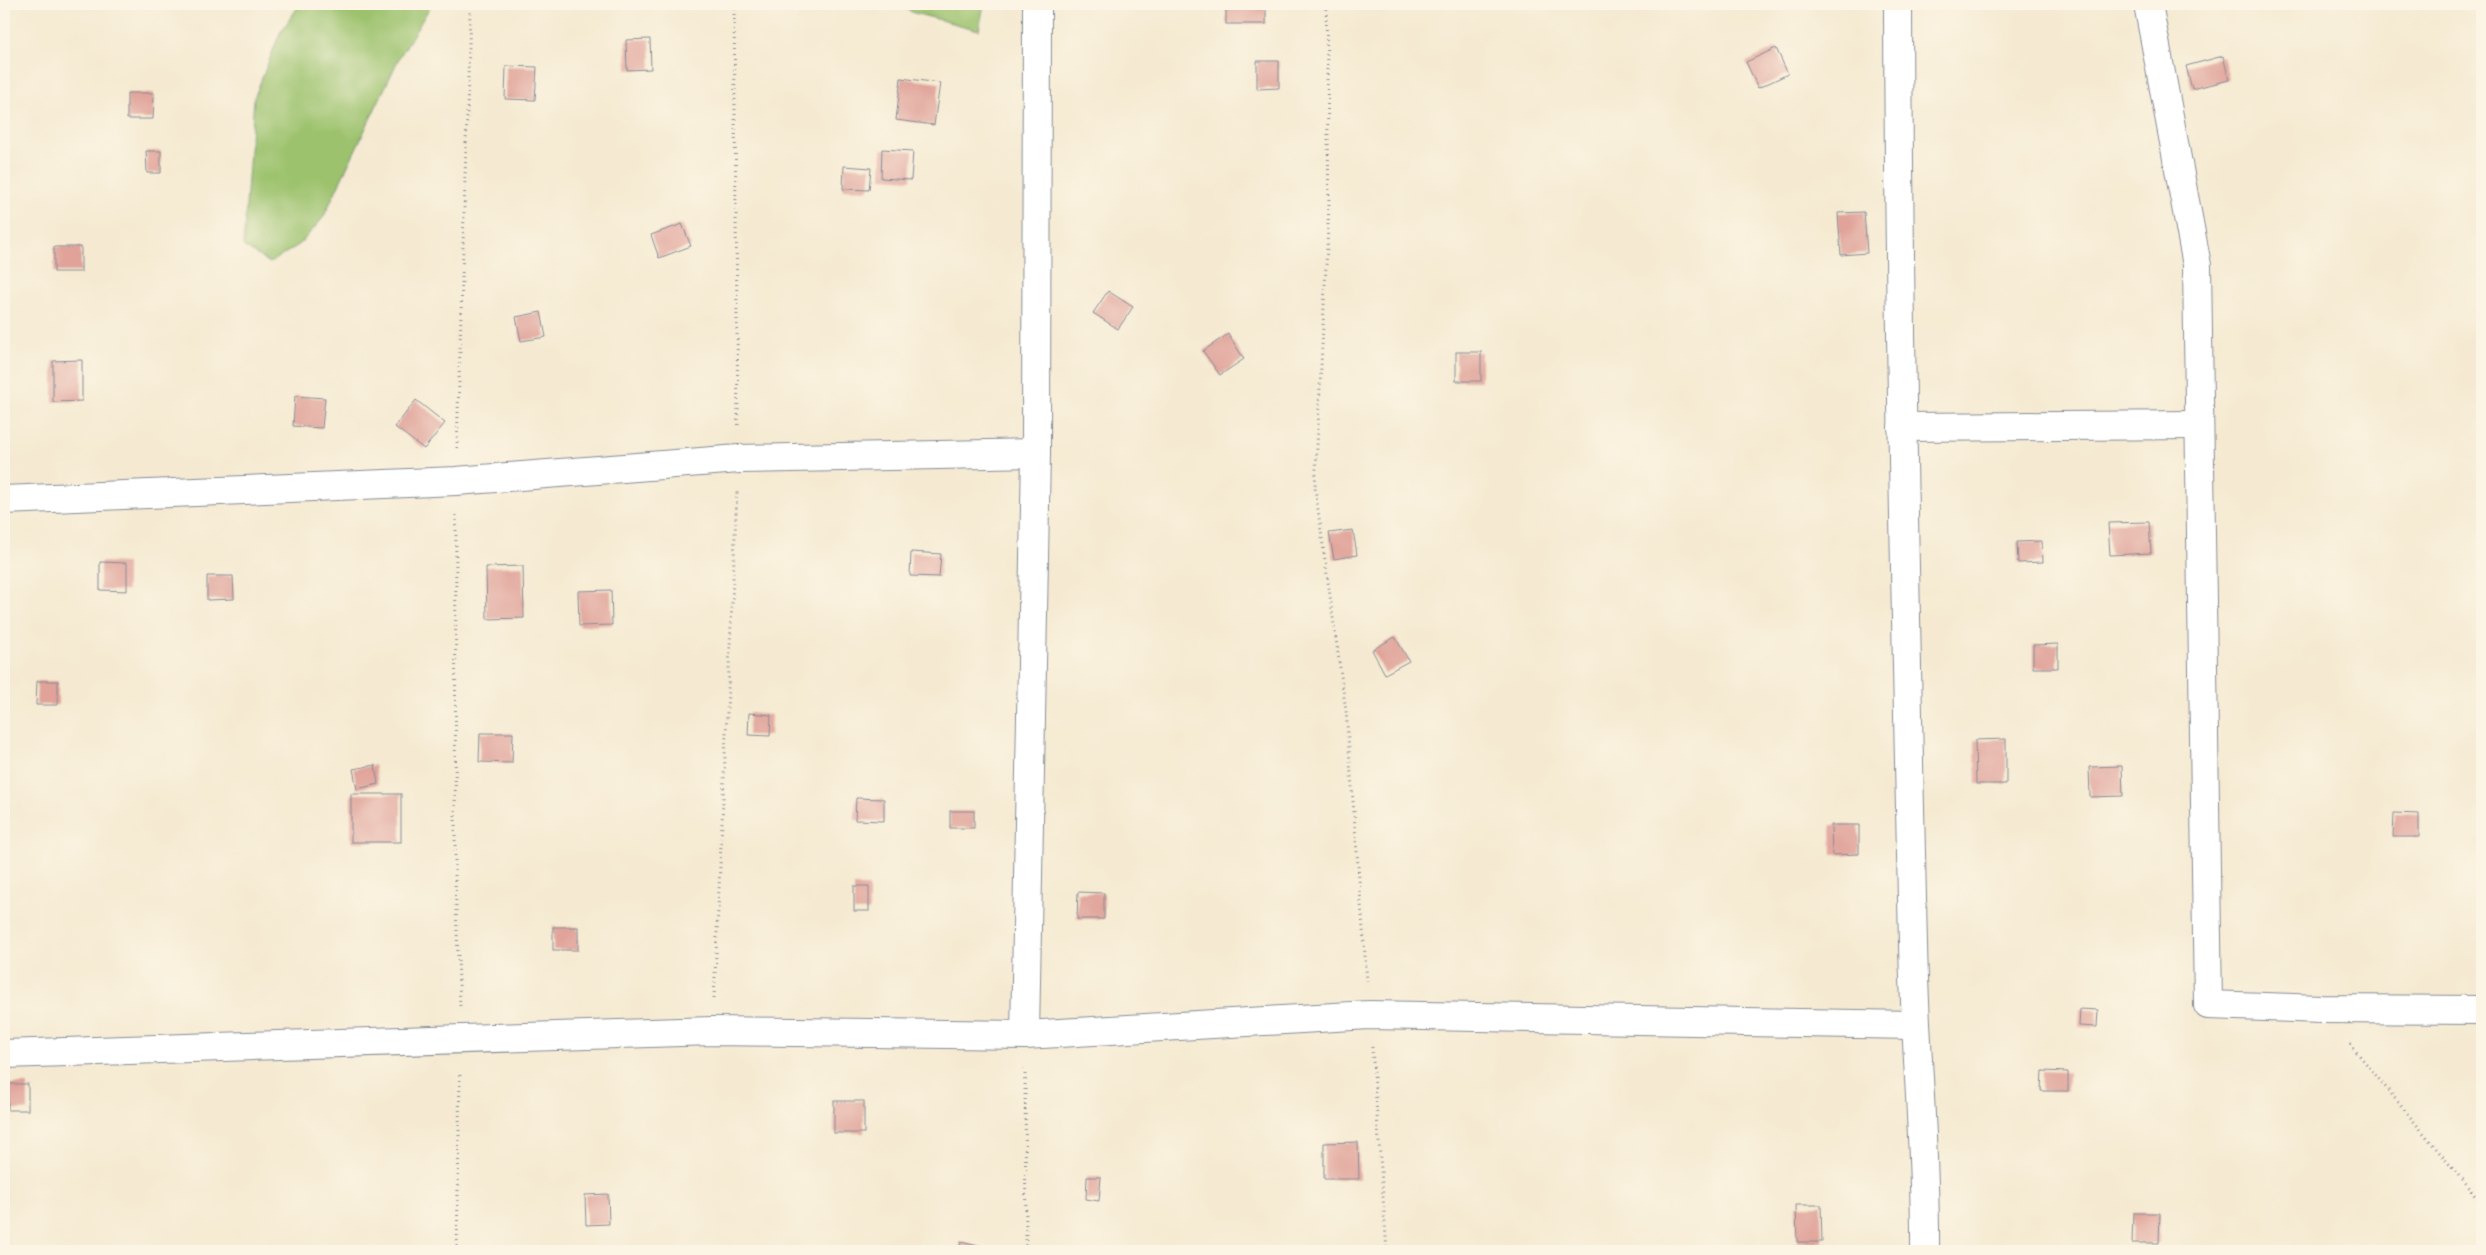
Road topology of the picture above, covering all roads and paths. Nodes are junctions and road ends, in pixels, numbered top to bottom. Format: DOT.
graph roads {
  1 [pos="734,4"];
  2 [pos="1037,4"];
  3 [pos="1326,4"];
  4 [pos="1898,4"];
  5 [pos="2148,4"];
  6 [pos="470,12"];
  7 [pos="2199,425"];
  8 [pos="1902,427"];
  9 [pos="1036,453"];
  10 [pos="739,459"];
  11 [pos="456,481"];
  12 [pos="4,500"];
  13 [pos="2321,1009"];
  14 [pos="2482,1010"];
  15 [pos="1369,1015"];
  16 [pos="1914,1025"];
  17 [pos="712,1031"];
  18 [pos="1025,1035"];
  19 [pos="461,1038"];
  20 [pos="4,1054"];
  21 [pos="2482,1204"];
  22 [pos="457,1251"];
  23 [pos="1026,1251"];
  24 [pos="1387,1251"];
  25 [pos="1925,1251"];
  1 -- 10 [label="path"];
  2 -- 9 [label="street"];
  3 -- 15 [label="path"];
  4 -- 8 [label="street"];
  5 -- 7 [label="street"];
  6 -- 11 [label="path"];
  7 -- 8 [label="street"];
  7 -- 13 [label="street"];
  8 -- 16 [label="street"];
  9 -- 10 [label="street"];
  9 -- 18 [label="street"];
  10 -- 11 [label="street"];
  10 -- 17 [label="path"];
  11 -- 12 [label="street"];
  11 -- 19 [label="path"];
  13 -- 14 [label="street"];
  13 -- 21 [label="path"];
  15 -- 16 [label="street"];
  15 -- 18 [label="street"];
  15 -- 24 [label="path"];
  16 -- 25 [label="street"];
  17 -- 18 [label="street"];
  17 -- 19 [label="street"];
  18 -- 23 [label="path"];
  19 -- 20 [label="street"];
  19 -- 22 [label="path"];
}
